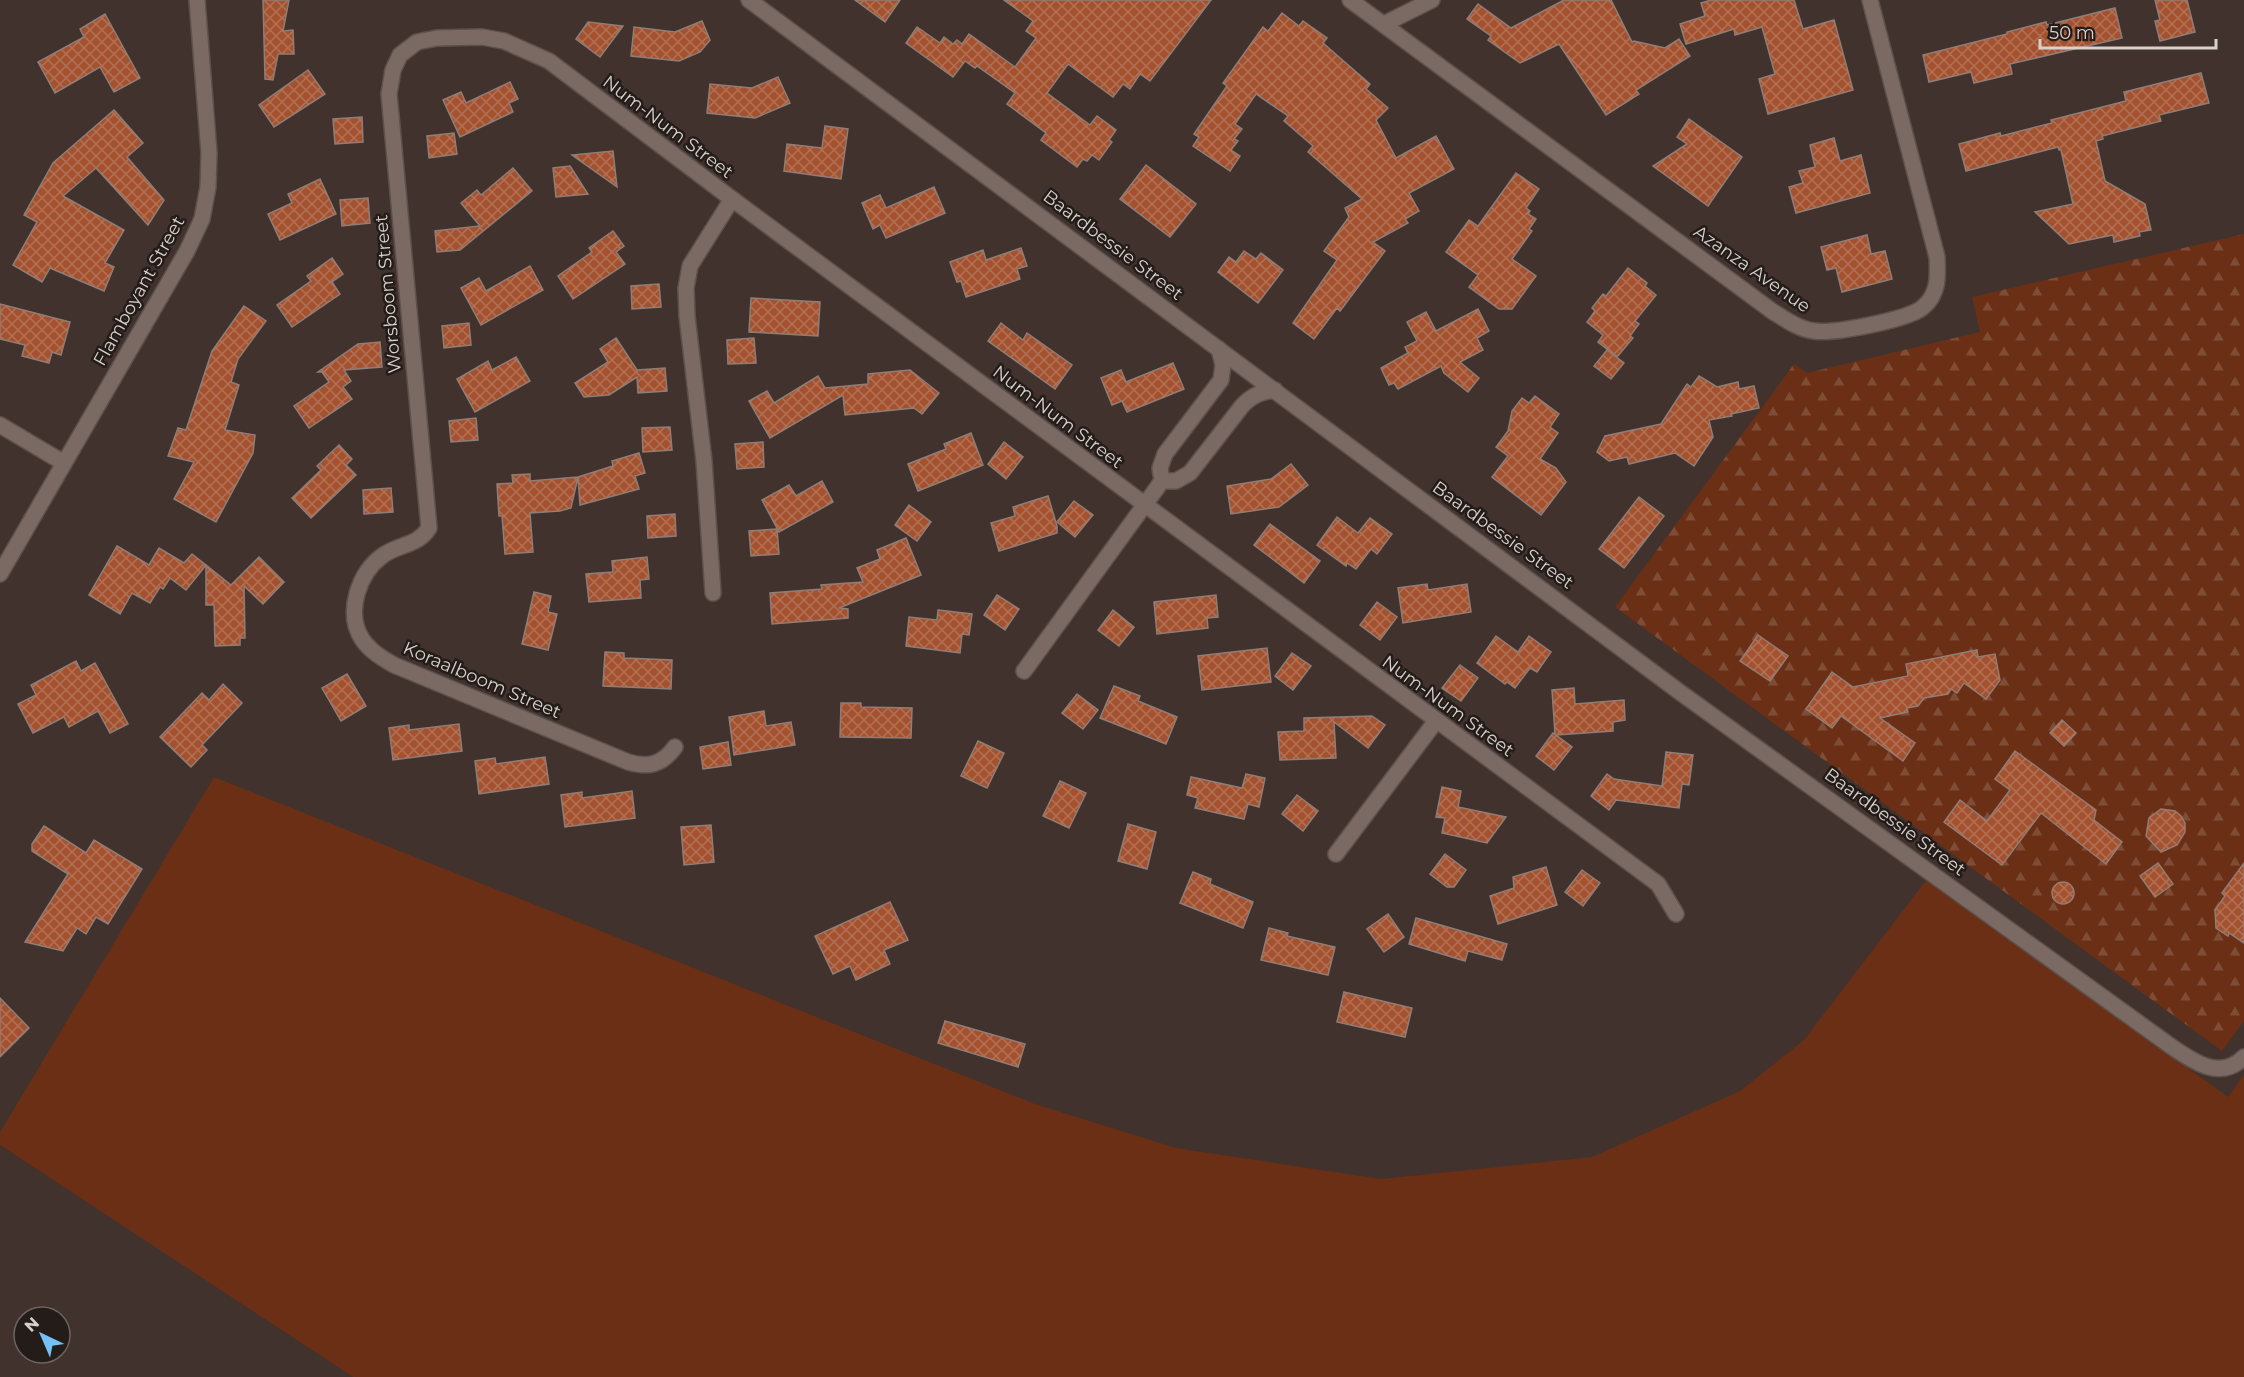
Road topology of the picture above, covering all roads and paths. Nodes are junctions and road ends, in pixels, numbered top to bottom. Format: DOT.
graph roads {
  1 [pos="197,0"];
  2 [pos="749,0"];
  3 [pos="1350,0"];
  4 [pos="1432,0"];
  5 [pos="1870,0"];
  6 [pos="1384,24"];
  7 [pos="393,70"];
  8 [pos="732,200"];
  9 [pos="1219,349"];
  10 [pos="1275,390"];
  11 [pos="0,425"];
  12 [pos="64,463"];
  13 [pos="1162,481"];
  14 [pos="1145,506"];
  15 [pos="429,515"];
  16 [pos="0,574"];
  17 [pos="713,593"];
  18 [pos="1024,671"];
  19 [pos="1436,721"];
  20 [pos="675,747"];
  21 [pos="1336,854"];
  22 [pos="1676,914"];
  23 [pos="2244,1057"];
  1 -- 12 [label="street, Flamboyant Street"];
  2 -- 9 [label="street, Baardbessie Street"];
  3 -- 6 [label="street, Azanza Avenue"];
  4 -- 6 [label="street"];
  5 -- 6 [label="street, Azanza Avenue"];
  7 -- 8 [label="street, Num-Num Street"];
  7 -- 15 [label="street, Worsboom Street"];
  8 -- 14 [label="street, Num-Num Street"];
  8 -- 17 [label="street"];
  9 -- 10 [label="street, Baardbessie Street"];
  9 -- 13 [label="street"];
  10 -- 13 [label="street"];
  10 -- 23 [label="street, Baardbessie Street"];
  11 -- 12 [label="street"];
  12 -- 16 [label="street, Flamboyant Street"];
  13 -- 14 [label="street"];
  14 -- 18 [label="street"];
  14 -- 19 [label="street, Num-Num Street"];
  15 -- 20 [label="street, Koraalboom Street"];
  19 -- 21 [label="street"];
  19 -- 22 [label="street, Num-Num Street"];
}
